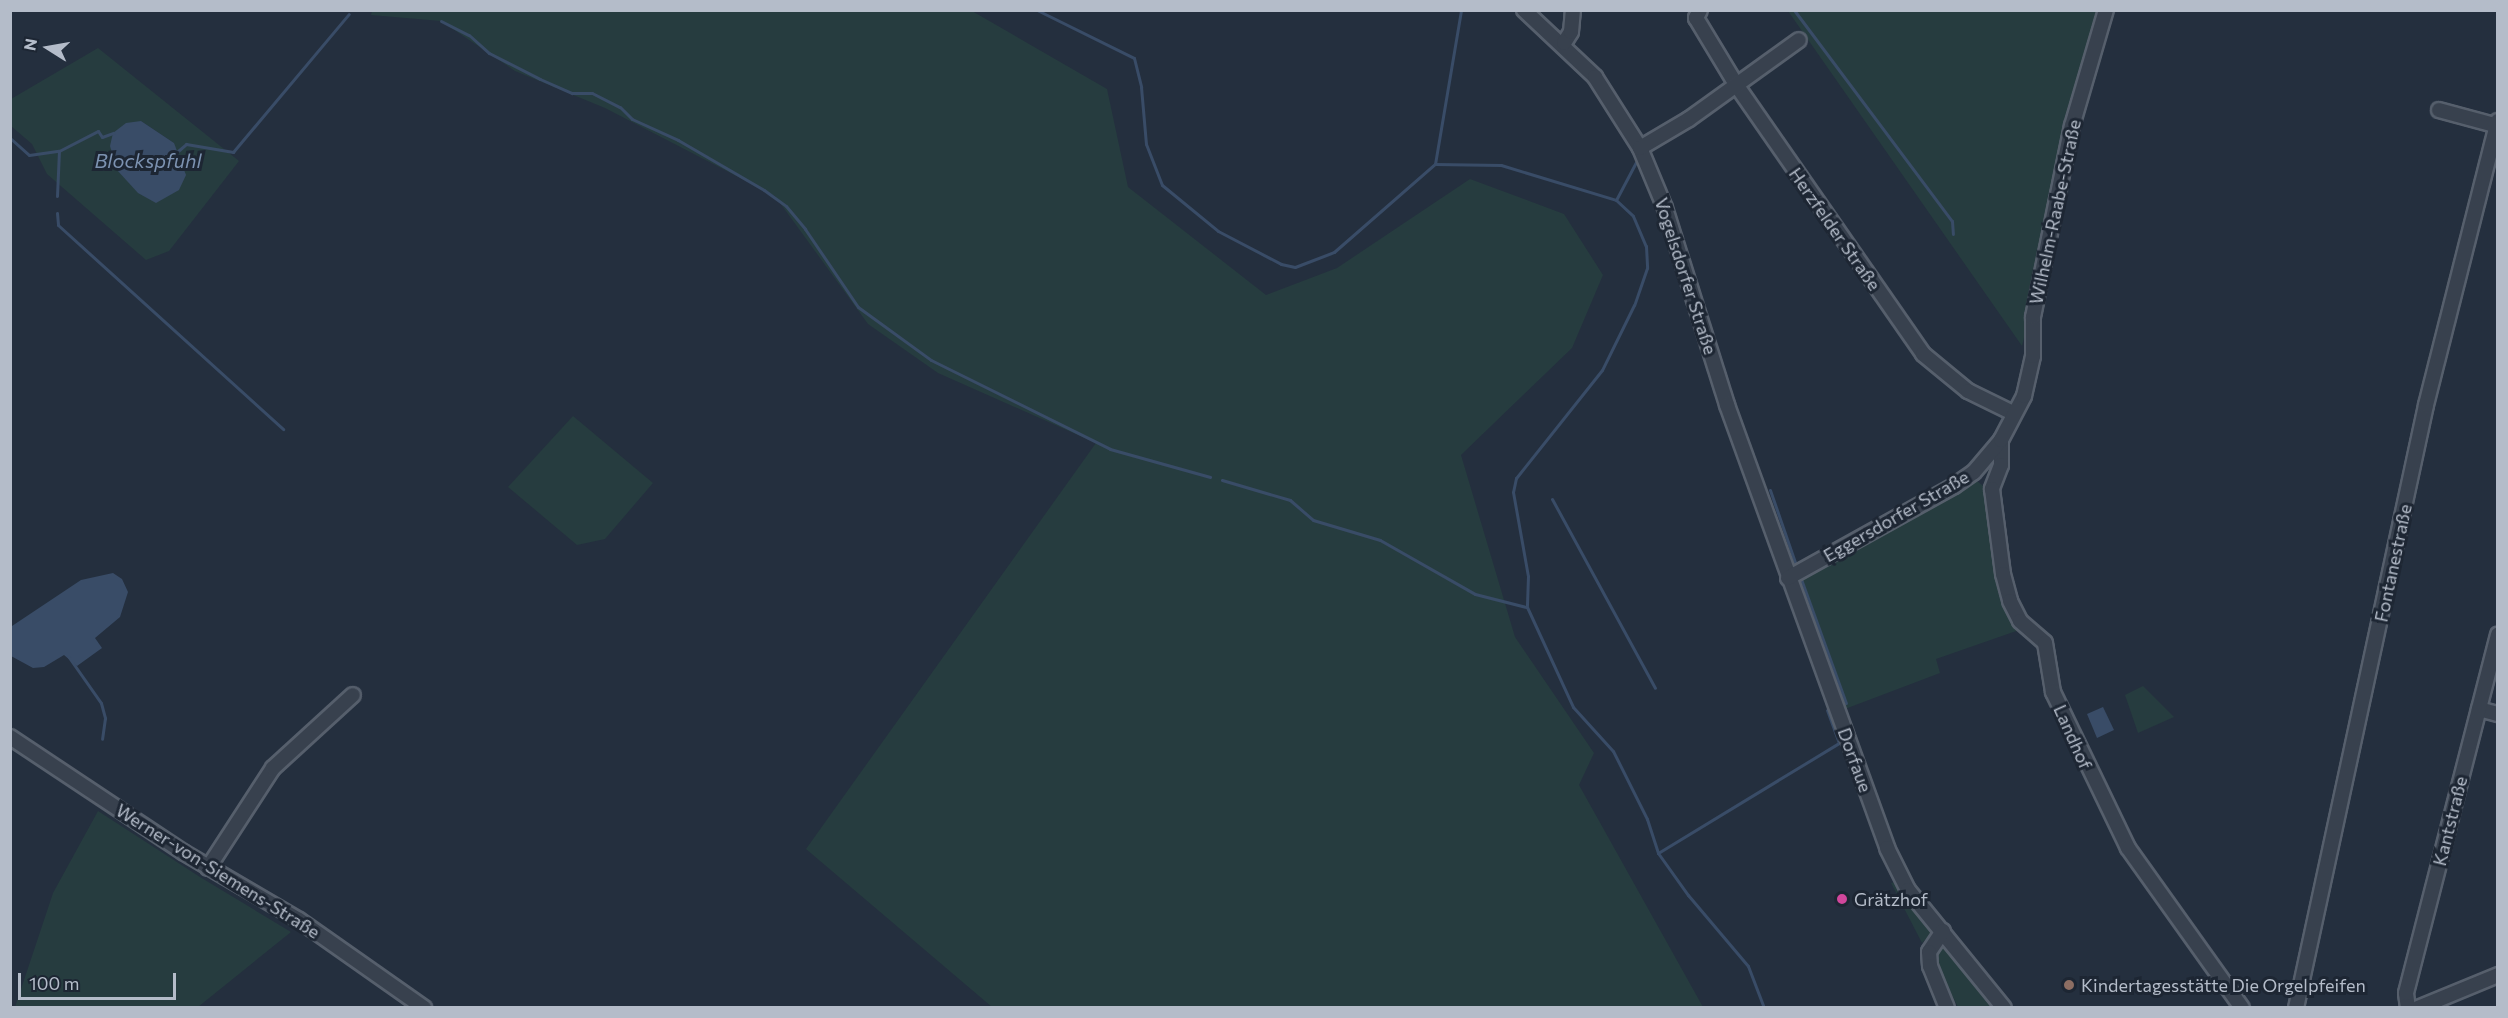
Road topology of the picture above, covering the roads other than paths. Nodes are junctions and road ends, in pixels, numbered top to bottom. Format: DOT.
graph roads {
  1 [pos="1524,10"];
  2 [pos="1573,10"];
  3 [pos="1700,10"];
  4 [pos="2106,10"];
  5 [pos="1799,40"];
  6 [pos="1564,44"];
  7 [pos="1737,86"];
  8 [pos="2439,110"];
  9 [pos="2497,124"];
  10 [pos="1640,148"];
  11 [pos="2013,413"];
  12 [pos="2001,440"];
  13 [pos="1788,578"];
  14 [pos="2498,635"];
  15 [pos="352,695"];
  16 [pos="2479,709"];
  17 [pos="2498,714"];
  18 [pos="10,737"];
  19 [pos="208,868"];
  20 [pos="1943,931"];
  21 [pos="2498,975"];
  22 [pos="424,1008"];
  23 [pos="1947,1008"];
  24 [pos="2004,1008"];
  25 [pos="2242,1008"];
  26 [pos="2296,1008"];
  27 [pos="2408,1008"];
  28 [pos="2418,1008"];
  1 -- 6 [label="street, Vogelsdorfer Straße"];
  2 -- 6 [label="street"];
  3 -- 7 [label="street, Herzfelder Straße"];
  4 -- 11 [label="street, Wilhelm-Raabe-Straße"];
  5 -- 7 [label="street"];
  6 -- 10 [label="street, Vogelsdorfer Straße"];
  7 -- 10 [label="street"];
  7 -- 11 [label="street, Herzfelder Straße"];
  8 -- 9 [label="street"];
  9 -- 26 [label="street, Fontanestraße"];
  10 -- 13 [label="street, Vogelsdorfer Straße"];
  11 -- 12 [label="street, Eggersdorfer Straße"];
  12 -- 13 [label="street, Eggersdorfer Straße"];
  12 -- 25 [label="street, Landhof"];
  13 -- 20 [label="street, Dorfaue"];
  14 -- 16 [label="street, Kantstraße"];
  15 -- 19 [label="street"];
  16 -- 17 [label="street"];
  16 -- 27 [label="street, Kantstraße"];
  18 -- 19 [label="street, Werner-von-Siemens-Straße"];
  19 -- 22 [label="street, Werner-von-Siemens-Straße"];
  20 -- 23 [label="street"];
  20 -- 24 [label="street, Dorfaue"];
  21 -- 28 [label="street"];
}
